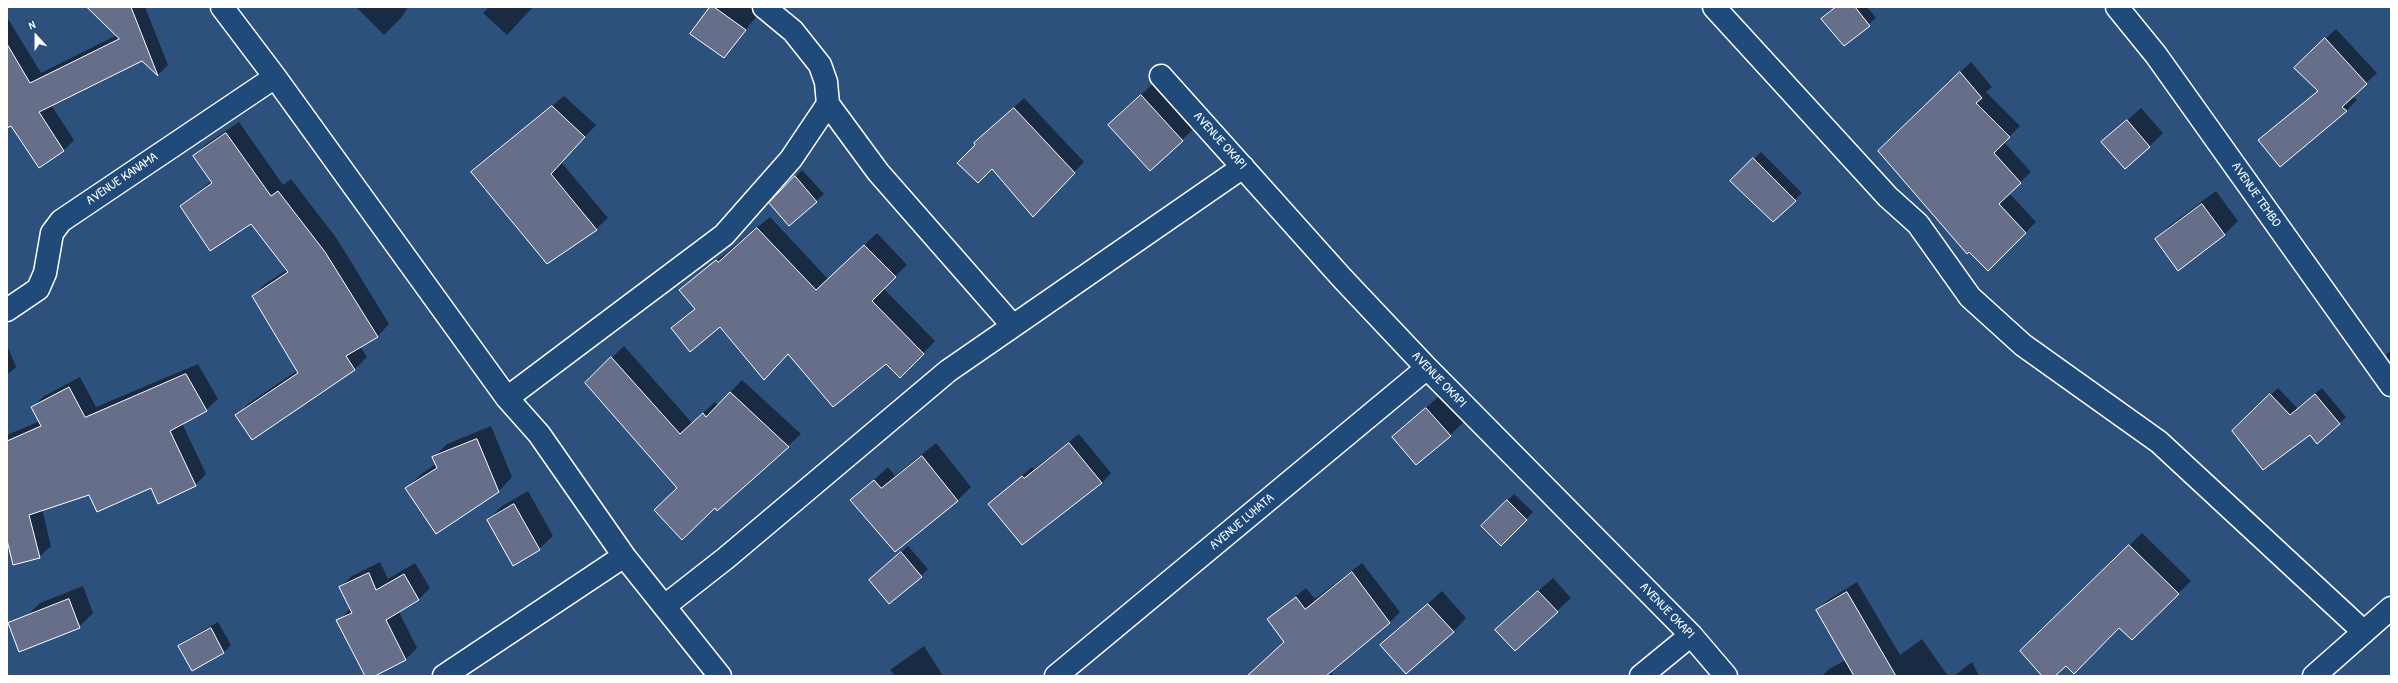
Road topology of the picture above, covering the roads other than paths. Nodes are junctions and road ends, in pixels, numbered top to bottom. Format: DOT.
graph roads {
  1 [pos="222,7"];
  2 [pos="764,7"];
  3 [pos="1714,7"];
  4 [pos="2117,7"];
  5 [pos="1161,76"];
  6 [pos="275,77"];
  7 [pos="828,104"];
  8 [pos="1243,167"];
  9 [pos="7,310"];
  10 [pos="1013,326"];
  11 [pos="1427,368"];
  12 [pos="2391,385"];
  13 [pos="508,398"];
  14 [pos="624,556"];
  15 [pos="666,605"];
  16 [pos="2391,608"];
  17 [pos="2364,632"];
  18 [pos="1691,634"];
  19 [pos="444,676"];
  20 [pos="720,676"];
  21 [pos="1056,676"];
  22 [pos="1641,676"];
  23 [pos="1726,676"];
  24 [pos="2314,676"];
  1 -- 6 [label="street"];
  2 -- 7 [label="street"];
  3 -- 17 [label="street"];
  4 -- 12 [label="street, AVENUE TEMBO"];
  5 -- 8 [label="street, AVENUE OKAPI"];
  6 -- 9 [label="street, AVENUE KANAMA"];
  6 -- 13 [label="street"];
  7 -- 10 [label="street"];
  7 -- 13 [label="street"];
  8 -- 10 [label="street"];
  8 -- 11 [label="street, AVENUE OKAPI"];
  10 -- 15 [label="street"];
  11 -- 18 [label="street, AVENUE OKAPI"];
  11 -- 21 [label="street, AVENUE LUHATA"];
  13 -- 14 [label="street"];
  14 -- 15 [label="street"];
  14 -- 19 [label="street"];
  15 -- 20 [label="street"];
  16 -- 17 [label="street"];
  17 -- 24 [label="street"];
  18 -- 22 [label="street"];
  18 -- 23 [label="street, AVENUE OKAPI"];
}
